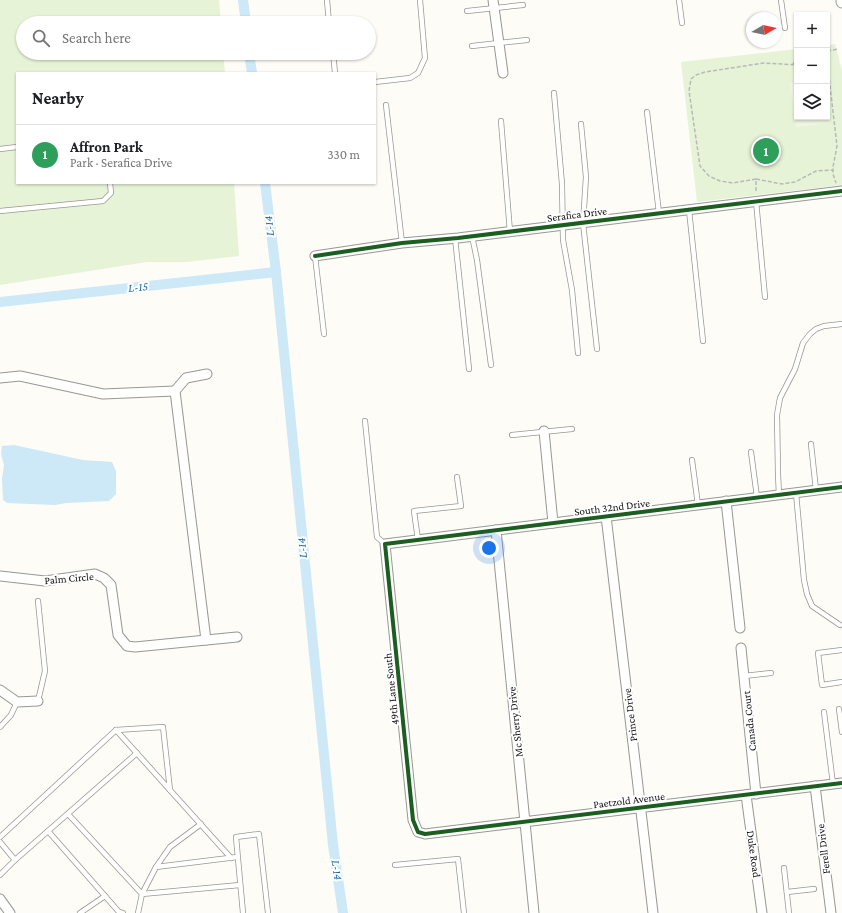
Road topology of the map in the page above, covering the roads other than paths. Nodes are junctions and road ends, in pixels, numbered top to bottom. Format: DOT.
graph roads {
  1 [pos="326,0"];
  2 [pos="420,0"];
  3 [pos="679,0"];
  4 [pos="781,0"];
  5 [pos="494,4"];
  6 [pos="523,5"];
  7 [pos="468,11"];
  8 [pos="328,16"];
  9 [pos="682,23"];
  10 [pos="785,28"];
  11 [pos="527,40"];
  12 [pos="499,43"];
  13 [pos="472,46"];
  14 [pos="334,60"];
  15 [pos="335,72"];
  16 [pos="502,73"];
  17 [pos="376,82"];
  18 [pos="554,93"];
  19 [pos="386,105"];
  20 [pos="647,112"];
  21 [pos="501,121"];
  22 [pos="581,124"];
  23 [pos="16,147"];
  24 [pos="0,149"];
  25 [pos="110,184"];
  26 [pos="840,191"];
  27 [pos="756,201"];
  28 [pos="689,210"];
  29 [pos="0,212"];
  30 [pos="659,213"];
  31 [pos="583,223"];
  32 [pos="562,225"];
  33 [pos="510,232"];
  34 [pos="472,236"];
  35 [pos="455,238"];
  36 [pos="402,243"];
  37 [pos="315,256"];
  38 [pos="765,297"];
  39 [pos="842,324"];
  40 [pos="324,334"];
  41 [pos="703,341"];
  42 [pos="597,349"];
  43 [pos="578,352"];
  44 [pos="491,365"];
  45 [pos="469,369"];
  46 [pos="207,374"];
  47 [pos="0,378"];
  48 [pos="175,391"];
  49 [pos="365,421"];
  50 [pos="572,429"];
  51 [pos="544,431"];
  52 [pos="512,435"];
  53 [pos="811,444"];
  54 [pos="751,452"];
  55 [pos="692,460"];
  56 [pos="457,477"];
  57 [pos="842,487"];
  58 [pos="816,490"];
  59 [pos="796,493"];
  60 [pos="779,495"];
  61 [pos="757,498"];
  62 [pos="726,501"];
  63 [pos="698,505"];
  64 [pos="606,516"];
  65 [pos="553,523"];
  66 [pos="496,530"];
  67 [pos="418,540"];
  68 [pos="385,544"];
  69 [pos="0,576"];
  70 [pos="38,602"];
  71 [pos="840,625"];
  72 [pos="740,628"];
  73 [pos="236,637"];
  74 [pos="206,640"];
  75 [pos="741,648"];
  76 [pos="842,650"];
  77 [pos="772,673"];
  78 [pos="744,676"];
  79 [pos="842,682"];
  80 [pos="0,690"];
  81 [pos="38,701"];
  82 [pos="17,702"];
  83 [pos="839,709"];
  84 [pos="824,712"];
  85 [pos="0,727"];
  86 [pos="116,730"];
  87 [pos="842,732"];
  88 [pos="137,753"];
  89 [pos="838,783"];
  90 [pos="815,786"];
  91 [pos="170,790"];
  92 [pos="746,794"];
  93 [pos="756,794"];
  94 [pos="641,808"];
  95 [pos="68,814"];
  96 [pos="525,823"];
  97 [pos="201,824"];
  98 [pos="48,831"];
  99 [pos="418,832"];
  100 [pos="0,837"];
  101 [pos="0,842"];
  102 [pos="237,857"];
  103 [pos="231,858"];
  104 [pos="15,860"];
  105 [pos="395,865"];
  106 [pos="156,867"];
  107 [pos="784,868"];
  108 [pos="0,874"];
  109 [pos="240,885"];
  110 [pos="814,889"];
  111 [pos="786,892"];
  112 [pos="142,894"];
  113 [pos="105,896"];
  114 [pos="0,899"];
  115 [pos="7,911"];
  116 [pos="80,913"];
  117 [pos="120,913"];
  118 [pos="138,913"];
  119 [pos="243,913"];
  120 [pos="268,913"];
  121 [pos="464,913"];
  122 [pos="534,913"];
  123 [pos="653,913"];
  124 [pos="762,913"];
  125 [pos="789,913"];
  126 [pos="831,913"];
  1 -- 8 [label="lane"];
  2 -- 17 [label="lane"];
  3 -- 9 [label="lane"];
  4 -- 10 [label="lane"];
  5 -- 6 [label="lane"];
  5 -- 7 [label="lane"];
  5 -- 12 [label="street"];
  11 -- 12 [label="lane"];
  12 -- 13 [label="lane"];
  12 -- 16 [label="street"];
  14 -- 15 [label="lane"];
  18 -- 32 [label="lane"];
  19 -- 36 [label="lane"];
  20 -- 30 [label="lane"];
  21 -- 33 [label="lane"];
  22 -- 31 [label="lane"];
  23 -- 24 [label="lane"];
  25 -- 29 [label="lane"];
  26 -- 27 [label="street, Serafica Drive"];
  27 -- 28 [label="street, Serafica Drive"];
  27 -- 38 [label="lane"];
  28 -- 30 [label="street, Serafica Drive"];
  28 -- 41 [label="lane"];
  30 -- 31 [label="street, Serafica Drive"];
  31 -- 32 [label="street, Serafica Drive"];
  31 -- 42 [label="lane"];
  32 -- 33 [label="street, Serafica Drive"];
  32 -- 43 [label="lane"];
  33 -- 34 [label="street, Serafica Drive"];
  34 -- 35 [label="street, Serafica Drive"];
  34 -- 44 [label="lane"];
  35 -- 36 [label="street, Serafica Drive"];
  35 -- 45 [label="lane"];
  36 -- 37 [label="street, Serafica Drive"];
  37 -- 40 [label="lane"];
  39 -- 60 [label="lane"];
  46 -- 48 [label="street"];
  47 -- 48 [label="street"];
  48 -- 74 [label="street"];
  49 -- 68 [label="lane"];
  50 -- 51 [label="lane"];
  51 -- 52 [label="lane"];
  51 -- 65 [label="street"];
  53 -- 58 [label="lane"];
  54 -- 61 [label="lane"];
  55 -- 63 [label="lane"];
  56 -- 67 [label="lane"];
  57 -- 58 [label="street, South 32nd Drive"];
  58 -- 59 [label="street, South 32nd Drive"];
  59 -- 60 [label="street, South 32nd Drive"];
  59 -- 71 [label="lane"];
  60 -- 61 [label="street, South 32nd Drive"];
  61 -- 62 [label="street, South 32nd Drive"];
  62 -- 63 [label="street, South 32nd Drive"];
  62 -- 72 [label="street"];
  63 -- 64 [label="street, South 32nd Drive"];
  64 -- 65 [label="street, South 32nd Drive"];
  64 -- 94 [label="street, Prince Drive"];
  65 -- 66 [label="street, South 32nd Drive"];
  66 -- 67 [label="street, South 32nd Drive"];
  66 -- 96 [label="street, Mc Sherry Drive"];
  67 -- 68 [label="street, South 32nd Drive"];
  68 -- 99 [label="street, 49th Lane South"];
  69 -- 74 [label="street, Palm Circle"];
  70 -- 81 [label="lane"];
  73 -- 74 [label="street, Palm Circle"];
  75 -- 78 [label="street, Canada Court"];
  76 -- 79 [label="lane"];
  77 -- 78 [label="lane"];
  78 -- 93 [label="street, Canada Court"];
  80 -- 82 [label="street"];
  81 -- 82 [label="street"];
  82 -- 85 [label="lane"];
  83 -- 87 [label="lane"];
  84 -- 89 [label="lane"];
  86 -- 88 [label="lane"];
  86 -- 91 [label="lane"];
  86 -- 100 [label="lane"];
  88 -- 91 [label="lane"];
  88 -- 95 [label="lane"];
  89 -- 90 [label="street, Paetzold Avenue"];
  90 -- 93 [label="street, Paetzold Avenue"];
  90 -- 126 [label="street, Ferell Drive"];
  91 -- 97 [label="lane"];
  92 -- 93 [label="street, Paetzold Avenue"];
  92 -- 94 [label="street, Paetzold Avenue"];
  92 -- 124 [label="street, Duke Road"];
  94 -- 96 [label="street, Paetzold Avenue"];
  94 -- 123 [label="street, Prince Drive"];
  95 -- 98 [label="lane"];
  95 -- 112 [label="lane"];
  96 -- 99 [label="street, Paetzold Avenue"];
  96 -- 122 [label="street, Mc Sherry Drive"];
  97 -- 103 [label="lane"];
  97 -- 106 [label="lane"];
  98 -- 104 [label="lane"];
  98 -- 113 [label="lane"];
  101 -- 104 [label="lane"];
  102 -- 103 [label="lane"];
  102 -- 109 [label="lane"];
  102 -- 120 [label="lane"];
  103 -- 106 [label="lane"];
  104 -- 108 [label="lane"];
  105 -- 121 [label="lane"];
  106 -- 112 [label="lane"];
  107 -- 111 [label="lane"];
  109 -- 112 [label="lane"];
  109 -- 119 [label="lane"];
  110 -- 111 [label="lane"];
  111 -- 125 [label="lane"];
  112 -- 118 [label="lane"];
  113 -- 116 [label="lane"];
  113 -- 117 [label="lane"];
  114 -- 115 [label="street"];
}
